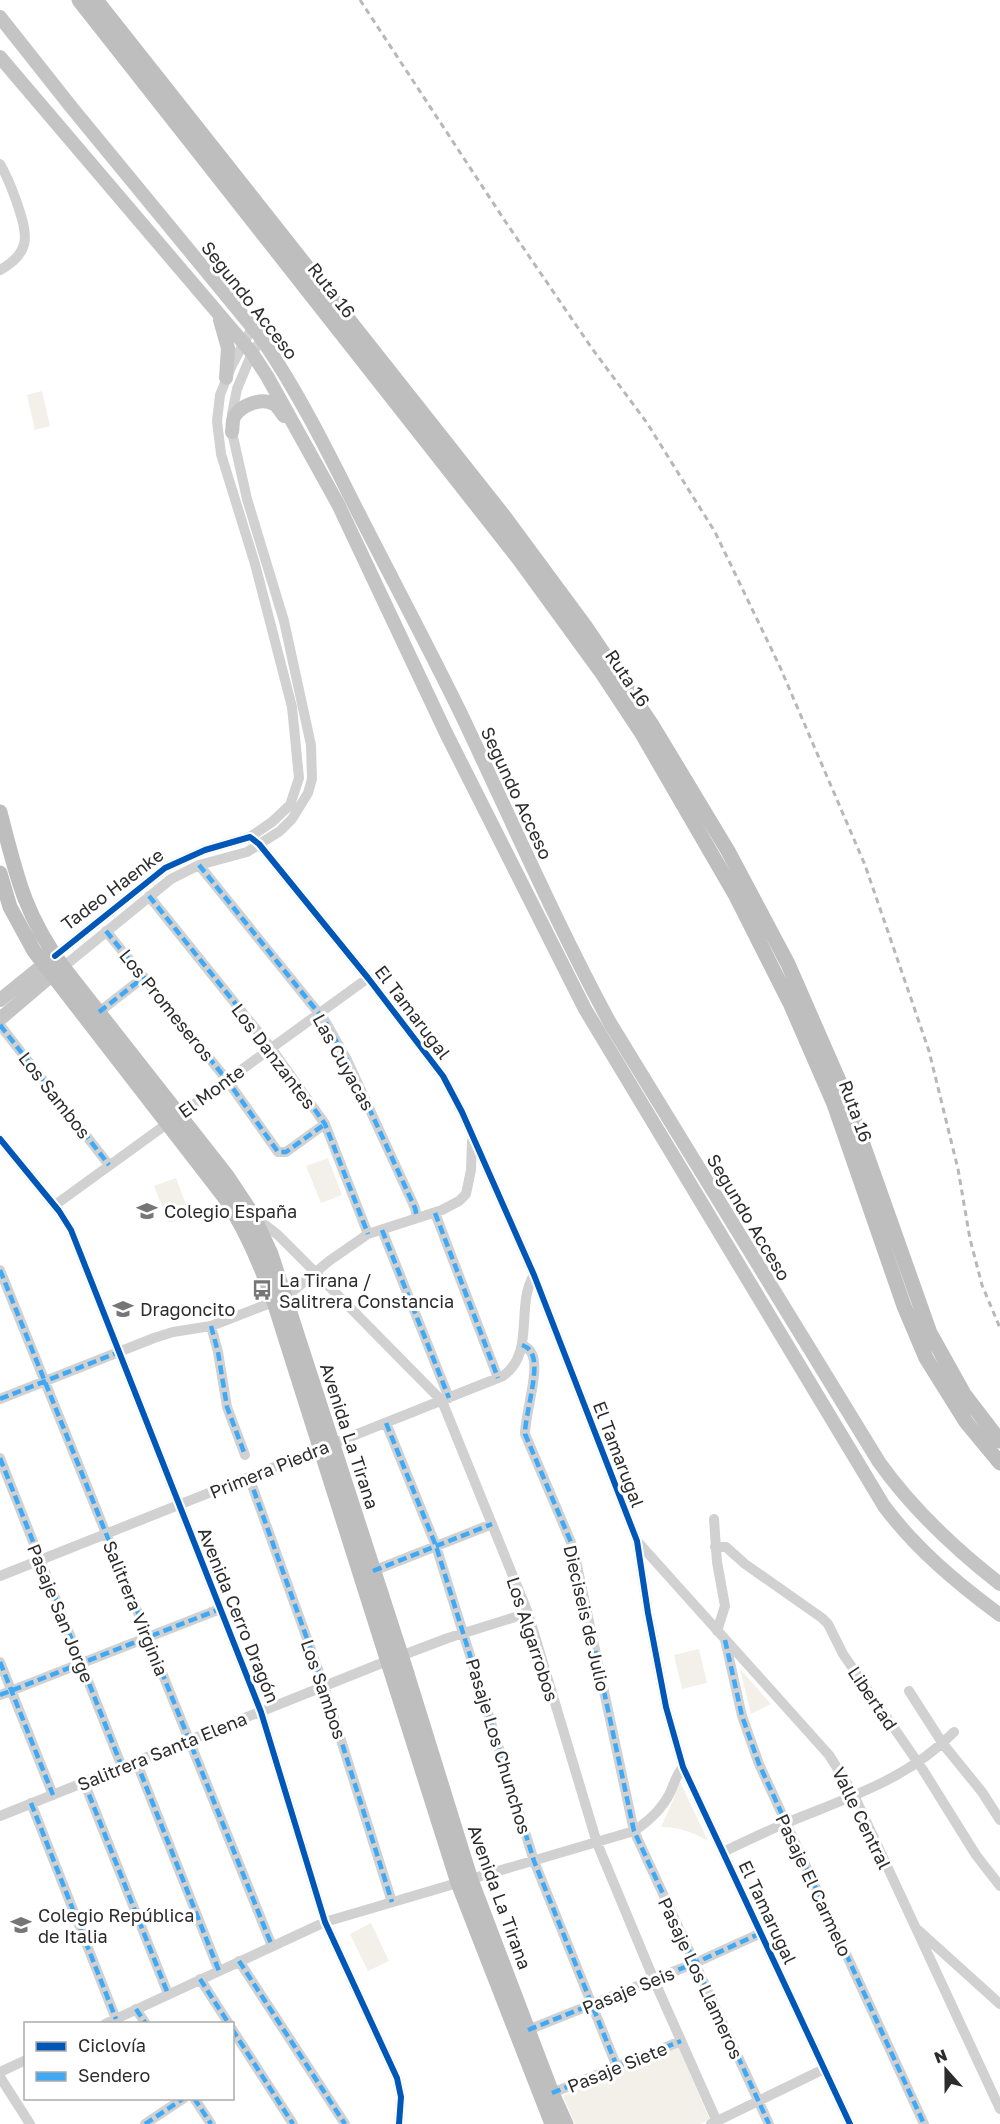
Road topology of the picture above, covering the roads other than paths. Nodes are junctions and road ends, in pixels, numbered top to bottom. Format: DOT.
graph roads {
  1 [pos="79,0"];
  2 [pos="96,0"];
  3 [pos="0,17"];
  4 [pos="0,57"];
  5 [pos="0,164"];
  6 [pos="0,270"];
  7 [pos="215,310"];
  8 [pos="252,328"];
  9 [pos="262,339"];
  10 [pos="248,348"];
  11 [pos="226,378"];
  12 [pos="232,432"];
  13 [pos="310,454"];
  14 [pos="0,812"];
  15 [pos="255,841"];
  16 [pos="199,865"];
  17 [pos="0,873"];
  18 [pos="148,896"];
  19 [pos="106,931"];
  20 [pos="53,966"];
  21 [pos="144,977"];
  22 [pos="368,978"];
  23 [pos="0,1000"];
  24 [pos="99,1012"];
  25 [pos="319,1013"];
  26 [pos="0,1019"];
  27 [pos="0,1025"];
  28 [pos="271,1048"];
  29 [pos="227,1080"];
  30 [pos="174,1118"];
  31 [pos="325,1124"];
  32 [pos="472,1138"];
  33 [pos="0,1139"];
  34 [pos="110,1165"];
  35 [pos="55,1205"];
  36 [pos="435,1212"];
  37 [pos="253,1215"];
  38 [pos="417,1217"];
  39 [pos="382,1230"];
  40 [pos="368,1234"];
  41 [pos="0,1270"];
  42 [pos="316,1272"];
  43 [pos="534,1275"];
  44 [pos="280,1300"];
  45 [pos="211,1326"];
  46 [pos="522,1345"];
  47 [pos="119,1352"];
  48 [pos="498,1378"];
  49 [pos="46,1381"];
  50 [pos="0,1399"];
  51 [pos="446,1399"];
  52 [pos="386,1423"];
  53 [pos="1000,1441"];
  54 [pos="326,1447"];
  55 [pos="245,1455"];
  56 [pos="0,1458"];
  57 [pos="1000,1463"];
  58 [pos="249,1477"];
  59 [pos="179,1505"];
  60 [pos="714,1519"];
  61 [pos="492,1524"];
  62 [pos="106,1534"];
  63 [pos="637,1541"];
  64 [pos="436,1546"];
  65 [pos="716,1547"];
  66 [pos="40,1560"];
  67 [pos="373,1571"];
  68 [pos="0,1576"];
  69 [pos="1000,1584"];
  70 [pos="220,1609"];
  71 [pos="528,1613"];
  72 [pos="1000,1614"];
  73 [pos="464,1633"];
  74 [pos="721,1635"];
  75 [pos="148,1637"];
  76 [pos="395,1658"];
  77 [pos="0,1662"];
  78 [pos="81,1664"];
  79 [pos="324,1686"];
  80 [pos="12,1691"];
  81 [pos="909,1691"];
  82 [pos="0,1695"];
  83 [pos="261,1712"];
  84 [pos="954,1732"];
  85 [pos="189,1740"];
  86 [pos="943,1744"];
  87 [pos="136,1761"];
  88 [pos="918,1763"];
  89 [pos="122,1767"];
  90 [pos="683,1767"];
  91 [pos="84,1782"];
  92 [pos="52,1795"];
  93 [pos="854,1797"];
  94 [pos="31,1803"];
  95 [pos="0,1816"];
  96 [pos="1000,1820"];
  97 [pos="786,1823"];
  98 [pos="634,1831"];
  99 [pos="597,1843"];
  100 [pos="723,1852"];
  101 [pos="534,1861"];
  102 [pos="464,1882"];
  103 [pos="1000,1886"];
  104 [pos="392,1902"];
  105 [pos="325,1922"];
  106 [pos="914,1927"];
  107 [pos="760,1933"];
  108 [pos="272,1946"];
  109 [pos="239,1961"];
  110 [pos="695,1963"];
  111 [pos="219,1971"];
  112 [pos="200,1979"];
  113 [pos="654,1980"];
  114 [pos="168,1994"];
  115 [pos="1000,2004"];
  116 [pos="592,2005"];
  117 [pos="136,2009"];
  118 [pos="116,2019"];
  119 [pos="109,2022"];
  120 [pos="145,2022"];
  121 [pos="228,2022"];
  122 [pos="528,2030"];
  123 [pos="234,2032"];
  124 [pos="681,2041"];
  125 [pos="24,2061"];
  126 [pos="617,2067"];
  127 [pos="824,2069"];
  128 [pos="0,2072"];
  129 [pos="0,2077"];
  130 [pos="552,2093"];
  131 [pos="181,2100"];
  132 [pos="196,2100"];
  133 [pos="758,2101"];
  134 [pos="1000,2109"];
  135 [pos="715,2123"];
  136 [pos="30,2124"];
  137 [pos="145,2124"];
  138 [pos="211,2124"];
  139 [pos="293,2124"];
  140 [pos="345,2124"];
  141 [pos="399,2124"];
  142 [pos="552,2124"];
  143 [pos="566,2124"];
  144 [pos="769,2124"];
  145 [pos="850,2124"];
  146 [pos="924,2124"];
  1 -- 57 [label="highway, Ruta 16"];
  2 -- 53 [label="highway, Ruta 16"];
  3 -- 8 [label="main road, Segundo Acceso"];
  4 -- 7 [label="main road, Segundo Acceso"];
  5 -- 6 [label="street"];
  7 -- 10 [label="main road, Segundo Acceso"];
  7 -- 11 [label="main road"];
  8 -- 9 [label="main road, Segundo Acceso"];
  8 -- 10 [label="street"];
  9 -- 10 [label="street"];
  9 -- 69 [label="main road, Segundo Acceso"];
  10 -- 11 [label="street"];
  10 -- 12 [label="street"];
  10 -- 13 [label="main road, Segundo Acceso"];
  11 -- 15 [label="street"];
  12 -- 13 [label="main road"];
  12 -- 15 [label="street"];
  13 -- 72 [label="main road, Segundo Acceso"];
  14 -- 20 [label="highway, Avenida La Tirana"];
  15 -- 16 [label="street, Tadeo Haenke"];
  15 -- 20 [label="street, Tadeo Haenke"];
  15 -- 22 [label="street, El Tamarugal"];
  16 -- 18 [label="street, Tadeo Haenke"];
  16 -- 25 [label="street, Las Cuyacas"];
  17 -- 20 [label="highway, Avenida La Tirana"];
  18 -- 19 [label="street, Tadeo Haenke"];
  18 -- 28 [label="street, Los Danzantes"];
  19 -- 20 [label="street, Tadeo Haenke"];
  19 -- 21 [label="street, Los Promeseros"];
  20 -- 23 [label="main road, Tadeo Haenke"];
  20 -- 24 [label="highway, Avenida La Tirana"];
  20 -- 26 [label="main road, Tadeo Haenke"];
  20 -- 30 [label="highway, Avenida La Tirana"];
  21 -- 24 [label="street"];
  21 -- 29 [label="street, Los Promeseros"];
  22 -- 25 [label="street, El Monte"];
  22 -- 32 [label="street, El Tamarugal"];
  24 -- 30 [label="highway, Avenida La Tirana"];
  25 -- 28 [label="street, El Monte"];
  25 -- 38 [label="street, Las Cuyacas"];
  27 -- 34 [label="street, Los Sambos"];
  28 -- 29 [label="street, El Monte"];
  28 -- 31 [label="street, Los Danzantes"];
  29 -- 30 [label="street, El Monte"];
  29 -- 31 [label="street, Los Promeseros"];
  30 -- 34 [label="street, El Monte"];
  30 -- 37 [label="highway, Avenida La Tirana"];
  30 -- 44 [label="highway, Avenida La Tirana"];
  31 -- 40 [label="street, Los Danzantes"];
  32 -- 36 [label="street"];
  32 -- 43 [label="street, El Tamarugal"];
  33 -- 35 [label="street, Avenida Cerro Dragón"];
  34 -- 35 [label="street, El Monte"];
  35 -- 47 [label="street, Avenida Cerro Dragón"];
  36 -- 38 [label="street"];
  36 -- 48 [label="street"];
  37 -- 42 [label="street, Los Algarrobos"];
  37 -- 44 [label="highway, Avenida La Tirana"];
  38 -- 39 [label="street"];
  39 -- 40 [label="street"];
  39 -- 51 [label="street"];
  40 -- 42 [label="street"];
  41 -- 49 [label="street, Salitrera Virginia"];
  42 -- 44 [label="street"];
  42 -- 51 [label="street, Los Algarrobos"];
  43 -- 46 [label="street, Primera Piedra"];
  43 -- 63 [label="street, El Tamarugal"];
  44 -- 45 [label="street"];
  44 -- 54 [label="highway, Avenida La Tirana"];
  45 -- 47 [label="street"];
  45 -- 55 [label="street"];
  46 -- 48 [label="street, Primera Piedra"];
  46 -- 98 [label="street, Dieciseis de Julio"];
  47 -- 49 [label="street"];
  47 -- 59 [label="street, Avenida Cerro Dragón"];
  48 -- 51 [label="street, Primera Piedra"];
  49 -- 50 [label="street"];
  49 -- 62 [label="street, Salitrera Virginia"];
  51 -- 52 [label="street, Primera Piedra"];
  51 -- 61 [label="street, Los Algarrobos"];
  52 -- 54 [label="street, Primera Piedra"];
  52 -- 64 [label="street, Pasaje Los Chunchos"];
  54 -- 58 [label="street, Primera Piedra"];
  54 -- 67 [label="highway, Avenida La Tirana"];
  54 -- 76 [label="highway, Avenida La Tirana"];
  56 -- 66 [label="street, Pasaje San Jorge"];
  58 -- 59 [label="street, Primera Piedra"];
  58 -- 79 [label="street, Los Sambos"];
  59 -- 62 [label="street, Primera Piedra"];
  59 -- 70 [label="street, Avenida Cerro Dragón"];
  60 -- 65 [label="street"];
  61 -- 64 [label="street"];
  61 -- 71 [label="street, Los Algarrobos"];
  62 -- 66 [label="street, Primera Piedra"];
  62 -- 75 [label="street, Salitrera Virginia"];
  63 -- 74 [label="street, Valle Central"];
  63 -- 90 [label="street, El Tamarugal"];
  64 -- 67 [label="street"];
  64 -- 73 [label="street, Pasaje Los Chunchos"];
  65 -- 74 [label="street"];
  65 -- 88 [label="street, Libertad"];
  66 -- 68 [label="street, Primera Piedra"];
  66 -- 78 [label="street, Pasaje San Jorge"];
  67 -- 76 [label="highway, Avenida La Tirana"];
  70 -- 75 [label="street"];
  70 -- 83 [label="street, Avenida Cerro Dragón"];
  71 -- 73 [label="street, Salitrera Santa Elena"];
  71 -- 99 [label="street, Los Algarrobos"];
  73 -- 76 [label="street, Salitrera Santa Elena"];
  73 -- 101 [label="street, Pasaje Los Chunchos"];
  74 -- 93 [label="street, Valle Central"];
  74 -- 97 [label="street, Pasaje El Carmelo"];
  75 -- 78 [label="street"];
  75 -- 85 [label="street, Salitrera Virginia"];
  76 -- 79 [label="street, Salitrera Santa Elena"];
  76 -- 102 [label="highway, Avenida La Tirana"];
  77 -- 80 [label="street"];
  78 -- 80 [label="street"];
  78 -- 89 [label="street, Pasaje San Jorge"];
  79 -- 83 [label="street, Salitrera Santa Elena"];
  79 -- 104 [label="street, Los Sambos"];
  80 -- 82 [label="street"];
  80 -- 92 [label="street"];
  81 -- 86 [label="street"];
  83 -- 85 [label="street, Salitrera Santa Elena"];
  83 -- 105 [label="street, Avenida Cerro Dragón"];
  84 -- 86 [label="street"];
  85 -- 87 [label="street, Salitrera Santa Elena"];
  85 -- 108 [label="street, Salitrera Virginia"];
  86 -- 88 [label="street"];
  86 -- 96 [label="street"];
  87 -- 89 [label="street, Salitrera Santa Elena"];
  87 -- 111 [label="street"];
  88 -- 93 [label="street"];
  88 -- 103 [label="street, Libertad"];
  89 -- 91 [label="street, Salitrera Santa Elena"];
  90 -- 98 [label="street"];
  90 -- 100 [label="street, El Tamarugal"];
  91 -- 92 [label="street, Salitrera Santa Elena"];
  91 -- 114 [label="street"];
  92 -- 94 [label="street, Salitrera Santa Elena"];
  93 -- 97 [label="street"];
  93 -- 106 [label="street, Valle Central"];
  94 -- 95 [label="street, Salitrera Santa Elena"];
  94 -- 118 [label="street"];
  97 -- 100 [label="street"];
  97 -- 146 [label="street, Pasaje El Carmelo"];
  98 -- 99 [label="street"];
  98 -- 110 [label="street, Pasaje Los Llameros"];
  99 -- 101 [label="street"];
  99 -- 113 [label="street, Los Algarrobos"];
  100 -- 107 [label="street, El Tamarugal"];
  101 -- 102 [label="street"];
  101 -- 116 [label="street, Pasaje Los Chunchos"];
  102 -- 104 [label="street"];
  102 -- 122 [label="highway, Avenida La Tirana"];
  102 -- 142 [label="highway, Avenida La Tirana"];
  104 -- 105 [label="street"];
  105 -- 108 [label="street"];
  105 -- 141 [label="street, Avenida Cerro Dragón"];
  106 -- 115 [label="street"];
  106 -- 134 [label="street, Valle Central"];
  107 -- 110 [label="street, Pasaje Seis"];
  107 -- 127 [label="street, El Tamarugal"];
  108 -- 109 [label="street"];
  109 -- 111 [label="street"];
  109 -- 140 [label="street"];
  110 -- 113 [label="street, Pasaje Seis"];
  110 -- 133 [label="street, Pasaje Los Llameros"];
  111 -- 112 [label="street"];
  112 -- 114 [label="street"];
  112 -- 121 [label="street"];
  113 -- 116 [label="street, Pasaje Seis"];
  113 -- 124 [label="street, Los Algarrobos"];
  114 -- 117 [label="street"];
  116 -- 122 [label="street, Pasaje Seis"];
  116 -- 126 [label="street, Pasaje Los Chunchos"];
  117 -- 118 [label="street"];
  117 -- 120 [label="street"];
  118 -- 119 [label="street"];
  122 -- 130 [label="highway, Avenida La Tirana"];
  123 -- 139 [label="street"];
  124 -- 126 [label="street, Pasaje Siete"];
  124 -- 135 [label="street, Los Algarrobos"];
  125 -- 128 [label="street"];
  126 -- 130 [label="street, Pasaje Siete"];
  127 -- 133 [label="street"];
  127 -- 145 [label="street, El Tamarugal"];
  129 -- 136 [label="street"];
  130 -- 143 [label="highway, Avenida La Tirana"];
  131 -- 137 [label="street"];
  132 -- 138 [label="street"];
  133 -- 135 [label="street"];
  133 -- 144 [label="street, Pasaje Los Llameros"];
}
